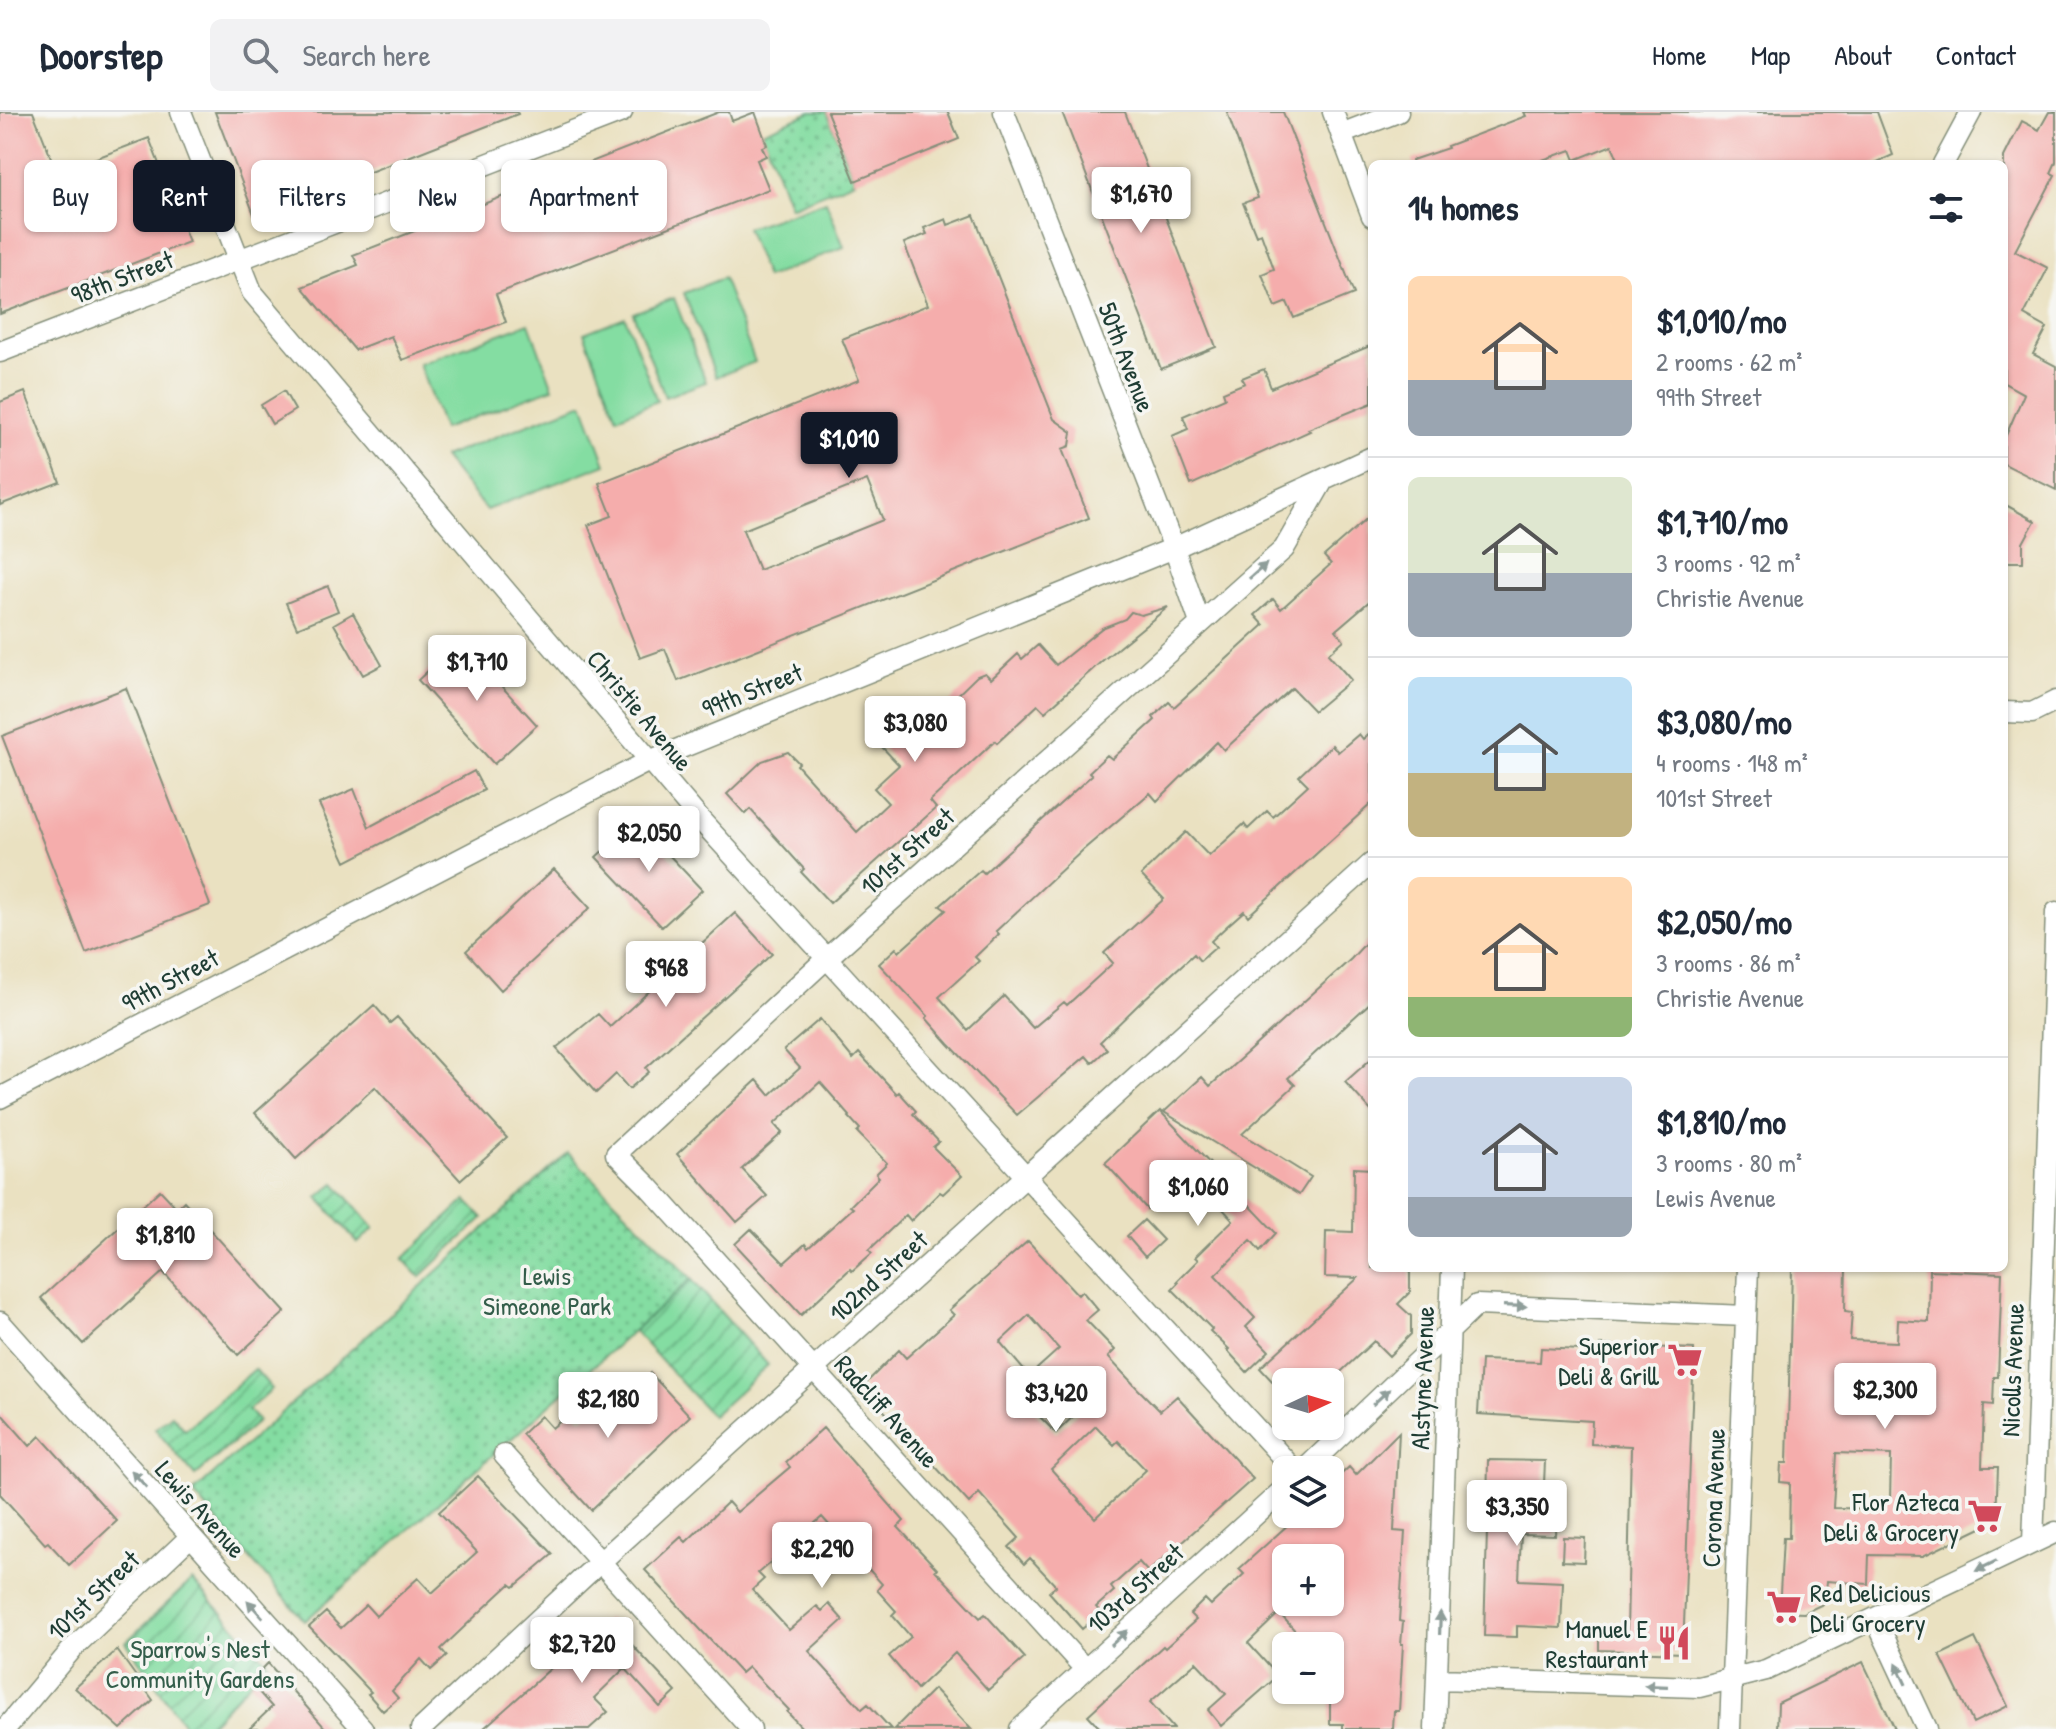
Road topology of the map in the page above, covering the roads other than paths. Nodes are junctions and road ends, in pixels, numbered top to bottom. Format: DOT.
graph roads {
  1 [pos="181,112"];
  2 [pos="622,112"];
  3 [pos="1004,112"];
  4 [pos="1333,112"];
  5 [pos="1398,112"];
  6 [pos="1971,112"];
  7 [pos="1341,134"];
  8 [pos="1945,160"];
  9 [pos="1368,205"];
  10 [pos="239,260"];
  11 [pos="0,352"];
  12 [pos="1368,459"];
  13 [pos="1324,479"];
  14 [pos="1174,548"];
  15 [pos="1200,623"];
  16 [pos="2056,701"];
  17 [pos="2008,712"];
  18 [pos="649,761"];
  19 [pos="1368,867"];
  20 [pos="2056,912"];
  21 [pos="826,959"];
  22 [pos="0,1098"];
  23 [pos="616,1154"];
  24 [pos="1025,1178"];
  25 [pos="1452,1272"];
  26 [pos="1748,1272"];
  27 [pos="1746,1316"];
  28 [pos="0,1322"];
  29 [pos="1449,1333"];
  30 [pos="814,1369"];
  31 [pos="504,1455"];
  32 [pos="1281,1456"];
  33 [pos="1319,1456"];
  34 [pos="1272,1500"];
  35 [pos="2056,1532"];
  36 [pos="190,1537"];
  37 [pos="2033,1543"];
  38 [pos="602,1561"];
  39 [pos="1875,1618"];
  40 [pos="1085,1669"];
  41 [pos="1733,1678"];
  42 [pos="1438,1679"];
  43 [pos="5,1729"];
  44 [pos="363,1729"];
  45 [pos="421,1729"];
  46 [pos="751,1729"];
  47 [pos="1020,1729"];
  48 [pos="1435,1729"];
  49 [pos="1730,1729"];
  50 [pos="1927,1729"];
  1 -- 10 [label="street, Christie Avenue"];
  2 -- 10 [label="street, 98th Street"];
  3 -- 14 [label="street, 50th Avenue"];
  4 -- 7 [label="street"];
  5 -- 7 [label="street"];
  6 -- 8 [label="street"];
  7 -- 9 [label="street"];
  10 -- 11 [label="street, 98th Street"];
  10 -- 18 [label="street, Christie Avenue"];
  12 -- 13 [label="street, 99th Street"];
  13 -- 14 [label="street, 99th Street"];
  15 -- 13 [label="street, 101st Street, one-way"];
  14 -- 15 [label="street, 50th Avenue"];
  14 -- 18 [label="street, 99th Street"];
  15 -- 21 [label="street, 101st Street"];
  16 -- 17 [label="street"];
  18 -- 21 [label="street, Christie Avenue"];
  18 -- 22 [label="street, 99th Street"];
  19 -- 24 [label="street, 102nd Street"];
  20 -- 37 [label="street, Nicolls Avenue"];
  21 -- 23 [label="street, 101st Street"];
  21 -- 24 [label="street, Christie Avenue"];
  23 -- 30 [label="street, Radcliff Avenue"];
  24 -- 30 [label="street, 102nd Street"];
  24 -- 32 [label="street, Christie Avenue"];
  25 -- 29 [label="street, Alstyne Avenue"];
  26 -- 27 [label="street, Corona Avenue"];
  29 -- 27 [label="street, one-way"];
  27 -- 41 [label="street, Corona Avenue"];
  36 -- 28 [label="street, Lewis Avenue, one-way"];
  33 -- 29 [label="street, one-way"];
  42 -- 29 [label="street, Alstyne Avenue, one-way"];
  30 -- 38 [label="street, 102nd Street"];
  30 -- 40 [label="street, Radcliff Avenue"];
  31 -- 38 [label="street"];
  40 -- 34 [label="street, 103rd Street, one-way"];
  35 -- 37 [label="street"];
  36 -- 43 [label="street, 101st Street"];
  44 -- 36 [label="street, Lewis Avenue, one-way"];
  37 -- 39 [label="street, one-way"];
  38 -- 45 [label="street, 102nd Street"];
  38 -- 46 [label="street"];
  39 -- 41 [label="street"];
  50 -- 39 [label="street, one-way"];
  40 -- 47 [label="street, 103rd Street"];
  41 -- 42 [label="street, one-way"];
  41 -- 49 [label="street, Corona Avenue"];
  42 -- 48 [label="street, Alstyne Avenue"];
}
